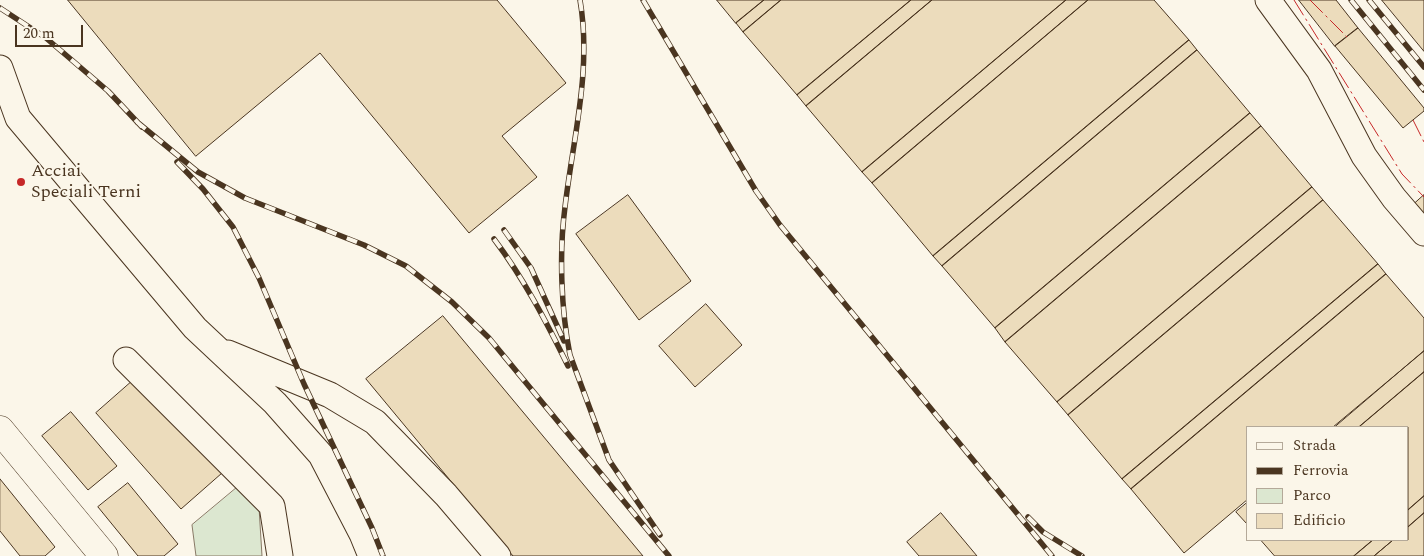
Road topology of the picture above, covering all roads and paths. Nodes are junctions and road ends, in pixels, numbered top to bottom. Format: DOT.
graph roads {
  1 [pos="1268,0"];
  2 [pos="0,68"];
  3 [pos="1424,234"];
  4 [pos="214,347"];
  5 [pos="126,360"];
  6 [pos="0,430"];
  7 [pos="104,556"];
  8 [pos="280,556"];
  9 [pos="371,556"];
  10 [pos="498,556"];
  1 -- 3 [label="lane"];
  2 -- 4 [label="lane"];
  4 -- 9 [label="lane"];
  4 -- 10 [label="lane"];
  5 -- 8 [label="lane"];
  6 -- 7 [label="main road"];
}
